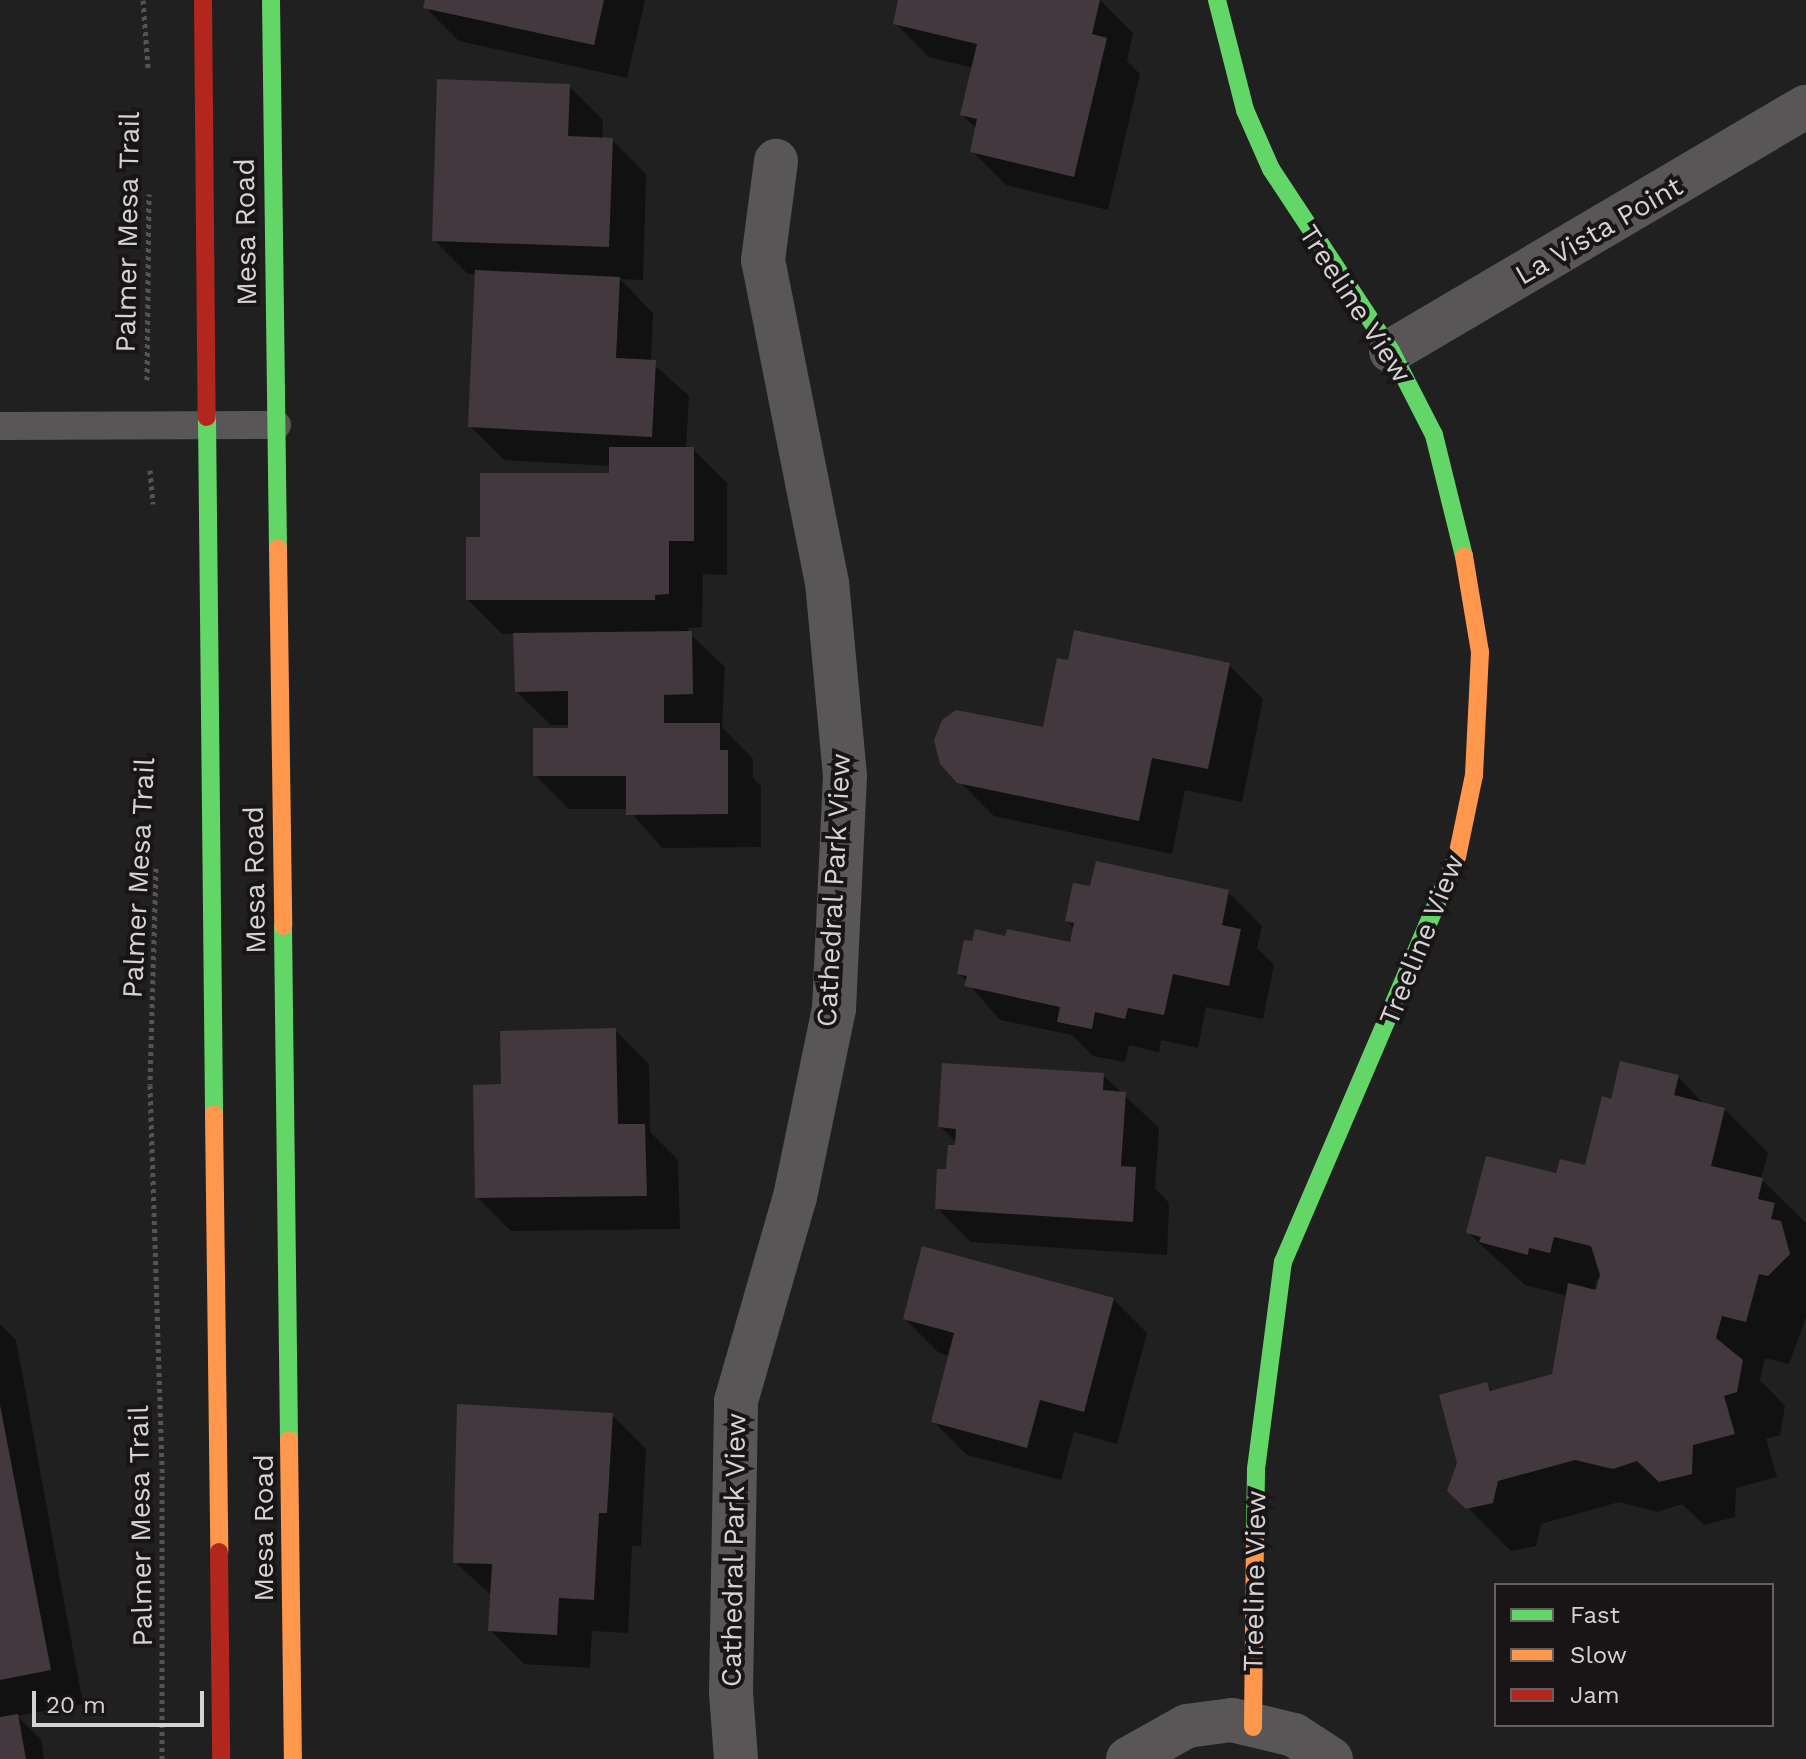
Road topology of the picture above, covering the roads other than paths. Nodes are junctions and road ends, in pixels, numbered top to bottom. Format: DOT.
graph roads {
  1 [pos="203,0"];
  2 [pos="271,0"];
  3 [pos="1217,0"];
  4 [pos="1806,107"];
  5 [pos="776,161"];
  6 [pos="1391,351"];
  7 [pos="207,423"];
  8 [pos="277,425"];
  9 [pos="0,426"];
  10 [pos="1253,1727"];
  11 [pos="221,1759"];
  12 [pos="293,1759"];
  13 [pos="736,1759"];
  14 [pos="1128,1759"];
  15 [pos="1331,1759"];
  1 -- 7 [label="main road, Mesa Road"];
  2 -- 8 [label="main road, Mesa Road"];
  3 -- 6 [label="main road, Treeline View"];
  4 -- 6 [label="street, La Vista Point"];
  5 -- 13 [label="street, Cathedral Park View"];
  6 -- 10 [label="main road, Treeline View"];
  7 -- 8 [label="lane"];
  7 -- 9 [label="lane"];
  7 -- 11 [label="main road, Mesa Road"];
  8 -- 12 [label="main road, Mesa Road"];
  10 -- 14 [label="street"];
  10 -- 15 [label="street"];
}
